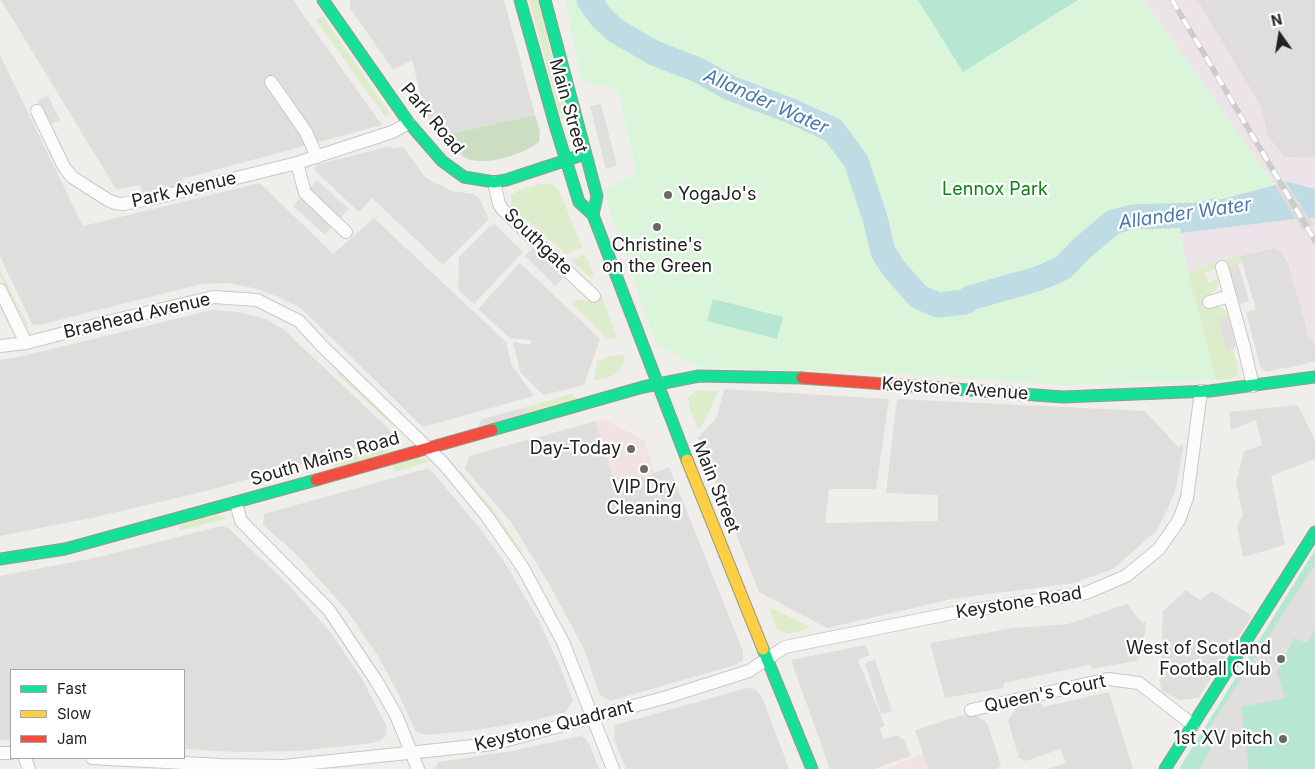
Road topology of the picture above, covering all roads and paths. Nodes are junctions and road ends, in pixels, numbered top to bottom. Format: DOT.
graph roads {
  1 [pos="323,0"];
  2 [pos="520,0"];
  3 [pos="545,0"];
  4 [pos="271,82"];
  5 [pos="37,111"];
  6 [pos="409,124"];
  7 [pos="585,154"];
  8 [pos="317,157"];
  9 [pos="566,160"];
  10 [pos="297,163"];
  11 [pos="494,182"];
  12 [pos="593,215"];
  13 [pos="346,232"];
  14 [pos="1222,267"];
  15 [pos="0,290"];
  16 [pos="594,296"];
  17 [pos="1230,296"];
  18 [pos="1208,302"];
  19 [pos="26,343"];
  20 [pos="0,346"];
  21 [pos="1315,377"];
  22 [pos="658,384"];
  23 [pos="1253,386"];
  24 [pos="1202,391"];
  25 [pos="427,448"];
  26 [pos="236,503"];
  27 [pos="1315,532"];
  28 [pos="0,559"];
  29 [pos="768,658"];
  30 [pos="971,710"];
  31 [pos="592,718"];
  32 [pos="1193,725"];
  33 [pos="412,752"];
  34 [pos="106,759"];
  35 [pos="221,767"];
  36 [pos="418,769"];
  37 [pos="613,769"];
  38 [pos="812,769"];
  39 [pos="1165,769"];
  1 -- 6 [label="main road, Park Road"];
  2 -- 9 [label="main road, Main Street"];
  3 -- 7 [label="main road, Main Street"];
  4 -- 8 [label="street"];
  5 -- 10 [label="street, Park Avenue"];
  6 -- 8 [label="street, Park Avenue"];
  6 -- 11 [label="main road, Park Road"];
  7 -- 9 [label="main road, Park Road"];
  7 -- 12 [label="main road, Main Street"];
  8 -- 10 [label="street, Park Avenue"];
  9 -- 11 [label="main road, Park Road"];
  9 -- 12 [label="main road, Main Street"];
  10 -- 13 [label="street"];
  11 -- 16 [label="street, Southgate"];
  12 -- 22 [label="main road, Main Street"];
  14 -- 17 [label="street"];
  15 -- 19 [label="street"];
  17 -- 18 [label="street"];
  17 -- 23 [label="street"];
  19 -- 20 [label="street, Braehead Avenue"];
  19 -- 25 [label="street, Braehead Avenue"];
  21 -- 23 [label="main road, Keystone Avenue"];
  22 -- 24 [label="main road, Keystone Avenue"];
  22 -- 25 [label="main road, South Mains Road"];
  22 -- 29 [label="main road, Main Street"];
  23 -- 24 [label="main road, Keystone Avenue"];
  24 -- 29 [label="street, Keystone Road"];
  25 -- 26 [label="main road, South Mains Road"];
  25 -- 31 [label="street, Braehead Avenue"];
  26 -- 28 [label="main road, South Mains Road"];
  26 -- 33 [label="street"];
  27 -- 32 [label="main road"];
  29 -- 31 [label="street, Keystone Quadrant"];
  29 -- 38 [label="main road, Main Street"];
  30 -- 32 [label="street, Queen's Court"];
  31 -- 33 [label="street, Keystone Quadrant"];
  31 -- 37 [label="street, Braehead Avenue"];
  32 -- 39 [label="main road"];
  33 -- 35 [label="street, Keystone Quadrant"];
  33 -- 36 [label="street"];
  34 -- 35 [label="street, Keystone Quadrant"];
}
